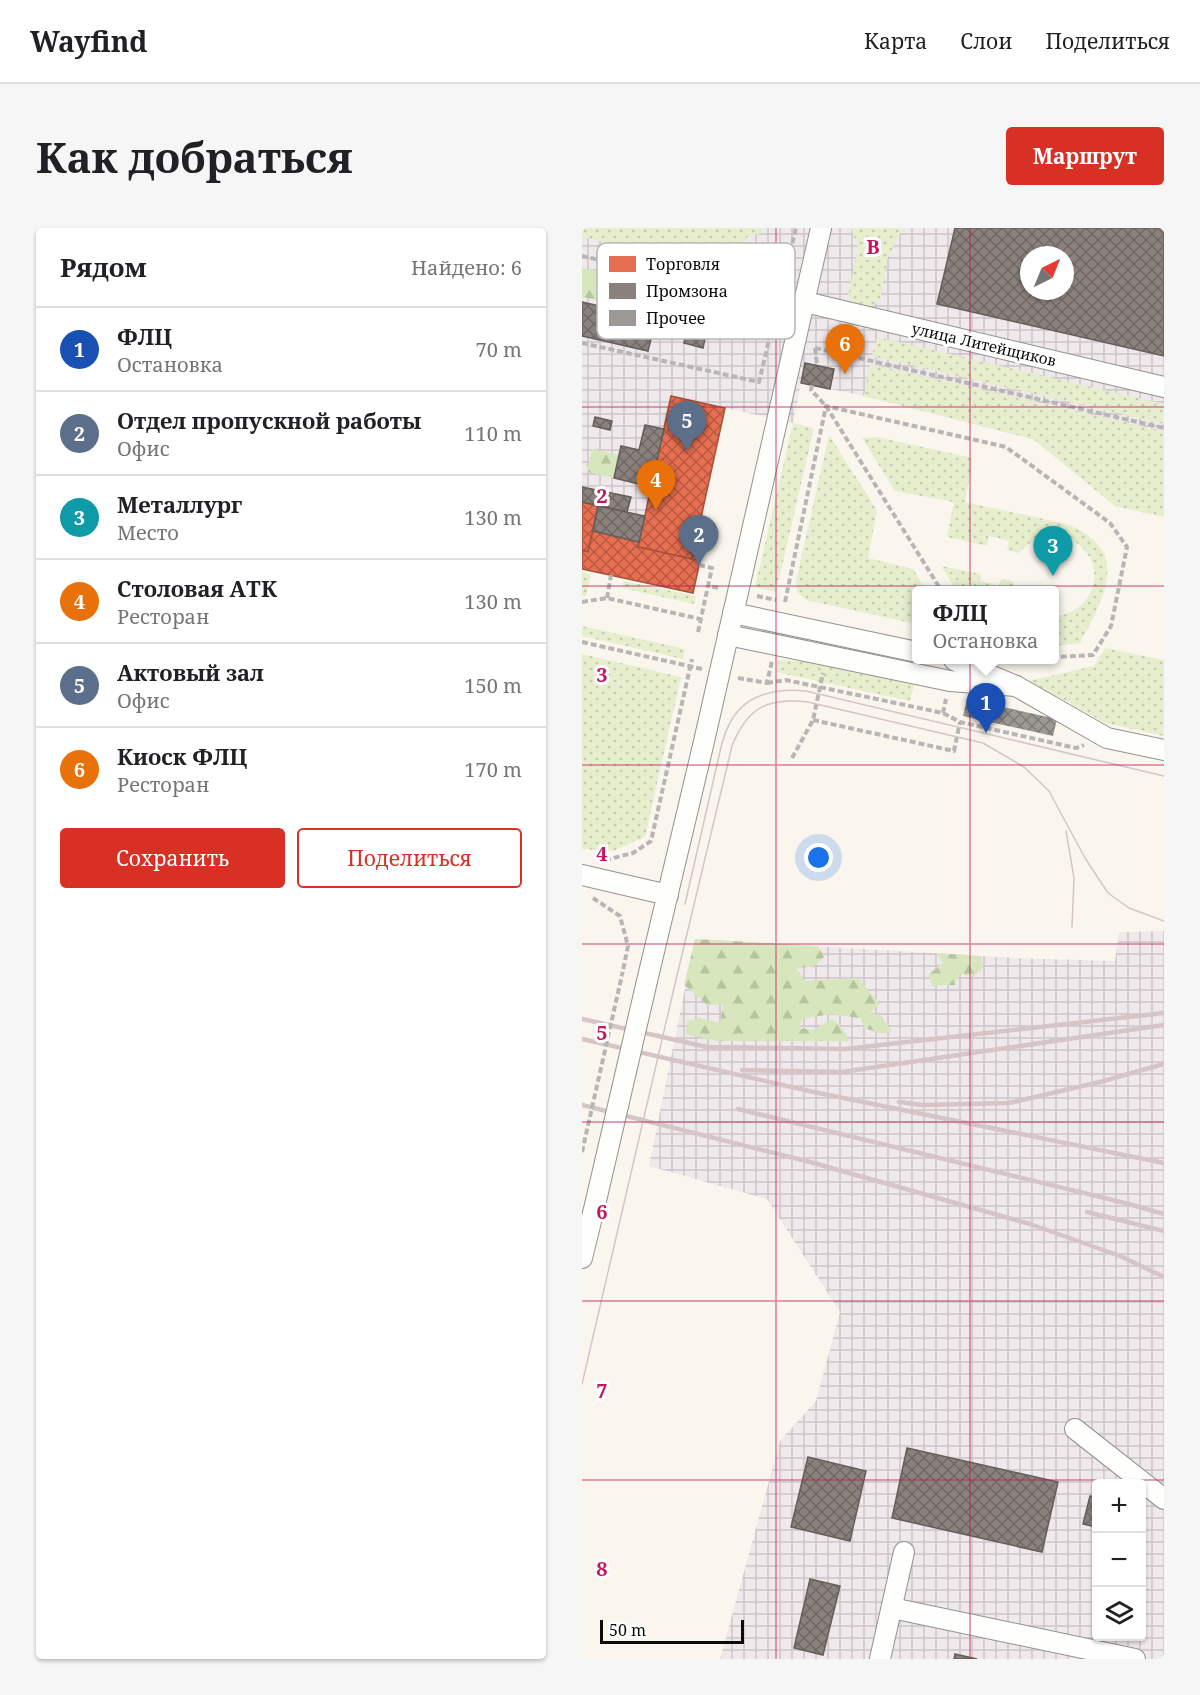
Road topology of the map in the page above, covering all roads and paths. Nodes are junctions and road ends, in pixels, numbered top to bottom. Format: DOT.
graph roads {
  1 [pos="796,228"];
  2 [pos="821,228"];
  3 [pos="792,243"];
  4 [pos="582,256"];
  5 [pos="597,259"];
  6 [pos="805,302"];
  7 [pos="769,339"];
  8 [pos="817,341"];
  9 [pos="582,343"];
  10 [pos="815,348"];
  11 [pos="817,365"];
  12 [pos="812,385"];
  13 [pos="1164,387"];
  14 [pos="826,406"];
  15 [pos="1164,428"];
  16 [pos="699,565"];
  17 [pos="611,575"];
  18 [pos="708,586"];
  19 [pos="938,586"];
  20 [pos="721,589"];
  21 [pos="607,598"];
  22 [pos="582,602"];
  23 [pos="785,602"];
  24 [pos="733,613"];
  25 [pos="700,619"];
  26 [pos="698,632"];
  27 [pos="728,635"];
  28 [pos="582,642"];
  29 [pos="912,651"];
  30 [pos="1059,657"];
  31 [pos="692,659"];
  32 [pos="772,659"];
  33 [pos="964,664"];
  34 [pos="690,667"];
  35 [pos="825,667"];
  36 [pos="703,670"];
  37 [pos="734,677"];
  38 [pos="767,683"];
  39 [pos="820,686"];
  40 [pos="1016,686"];
  41 [pos="948,693"];
  42 [pos="943,713"];
  43 [pos="813,720"];
  44 [pos="960,722"];
  45 [pos="1107,738"];
  46 [pos="1164,750"];
  47 [pos="792,758"];
  48 [pos="601,860"];
  49 [pos="584,884"];
  50 [pos="668,895"];
  51 [pos="582,1152"];
  52 [pos="582,1258"];
  53 [pos="1075,1429"];
  54 [pos="1164,1499"];
  55 [pos="904,1552"];
  56 [pos="892,1608"];
  57 [pos="880,1659"];
  58 [pos="1135,1659"];
  1 -- 3 [label="path"];
  2 -- 6 [label="street"];
  4 -- 5 [label="path"];
  6 -- 13 [label="street, улица Литейщиков"];
  6 -- 24 [label="street"];
  7 -- 9 [label="path"];
  8 -- 10 [label="path"];
  10 -- 11 [label="path"];
  10 -- 15 [label="path"];
  12 -- 14 [label="path"];
  14 -- 19 [label="path"];
  14 -- 23 [label="path"];
  14 -- 30 [label="path"];
  16 -- 18 [label="path"];
  17 -- 21 [label="path"];
  18 -- 20 [label="path"];
  18 -- 25 [label="path"];
  21 -- 22 [label="path"];
  21 -- 25 [label="path"];
  24 -- 27 [label="street"];
  24 -- 29 [label="street"];
  25 -- 26 [label="path"];
  27 -- 40 [label="street"];
  27 -- 50 [label="street"];
  28 -- 34 [label="path"];
  31 -- 34 [label="path"];
  32 -- 38 [label="path"];
  33 -- 40 [label="street"];
  34 -- 36 [label="path"];
  34 -- 48 [label="path"];
  35 -- 39 [label="path"];
  37 -- 38 [label="path"];
  38 -- 39 [label="path"];
  39 -- 42 [label="path"];
  39 -- 43 [label="path"];
  40 -- 45 [label="street"];
  41 -- 42 [label="path"];
  42 -- 44 [label="path"];
  43 -- 44 [label="path"];
  43 -- 47 [label="path"];
  44 -- 45 [label="path"];
  45 -- 46 [label="street"];
  49 -- 50 [label="street"];
  49 -- 51 [label="path, bridge"];
  50 -- 52 [label="street, bridge"];
  53 -- 54 [label="street"];
  55 -- 56 [label="street"];
  56 -- 57 [label="street"];
  56 -- 58 [label="street"];
}
